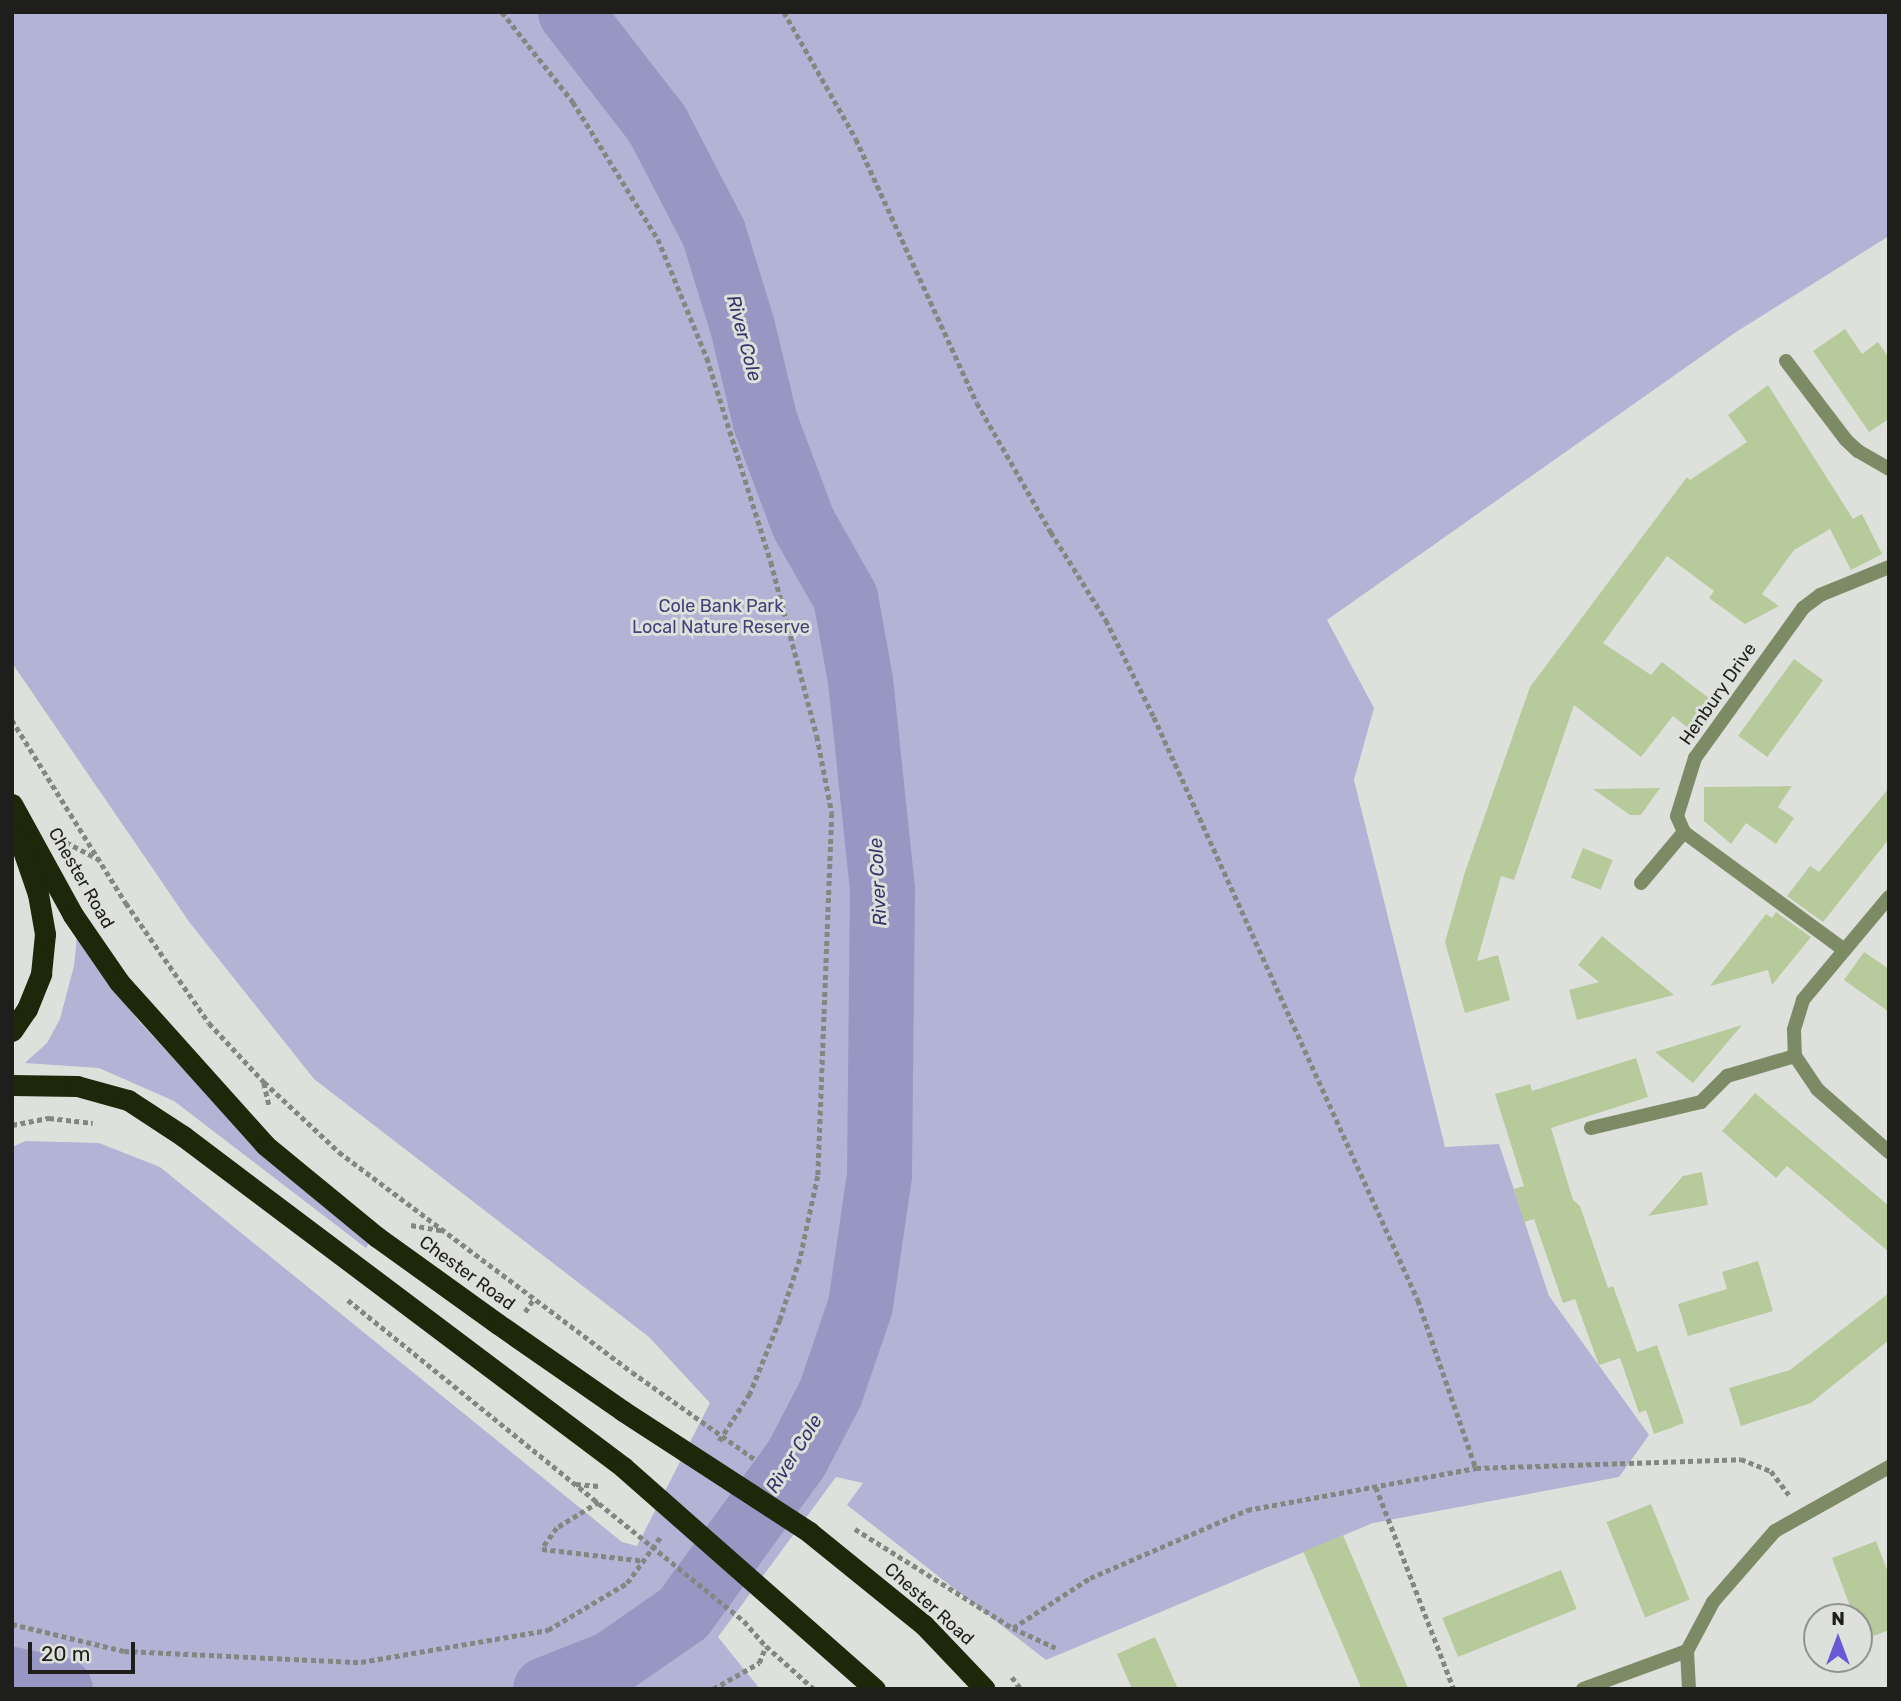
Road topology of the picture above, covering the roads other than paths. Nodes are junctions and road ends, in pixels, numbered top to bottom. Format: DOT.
graph roads {
  1 [pos="1786,361"];
  2 [pos="1889,469"];
  3 [pos="1889,567"];
  4 [pos="12,804"];
  5 [pos="12,817"];
  6 [pos="1684,832"];
  7 [pos="1641,883"];
  8 [pos="1889,897"];
  9 [pos="1843,949"];
  10 [pos="12,1031"];
  11 [pos="1795,1056"];
  12 [pos="12,1085"];
  13 [pos="1591,1128"];
  14 [pos="1889,1152"];
  15 [pos="1889,1467"];
  16 [pos="1686,1651"];
  17 [pos="875,1689"];
  18 [pos="985,1689"];
  19 [pos="1583,1689"];
  20 [pos="1689,1689"];
  1 -- 2 [label="street"];
  3 -- 6 [label="street, Henbury Drive"];
  4 -- 18 [label="highway, Chester Road"];
  5 -- 10 [label="highway"];
  6 -- 7 [label="street"];
  6 -- 9 [label="street"];
  8 -- 9 [label="street"];
  9 -- 11 [label="street"];
  11 -- 13 [label="street"];
  11 -- 14 [label="street"];
  12 -- 17 [label="highway"];
  15 -- 16 [label="street"];
  16 -- 19 [label="street"];
  16 -- 20 [label="street"];
}
